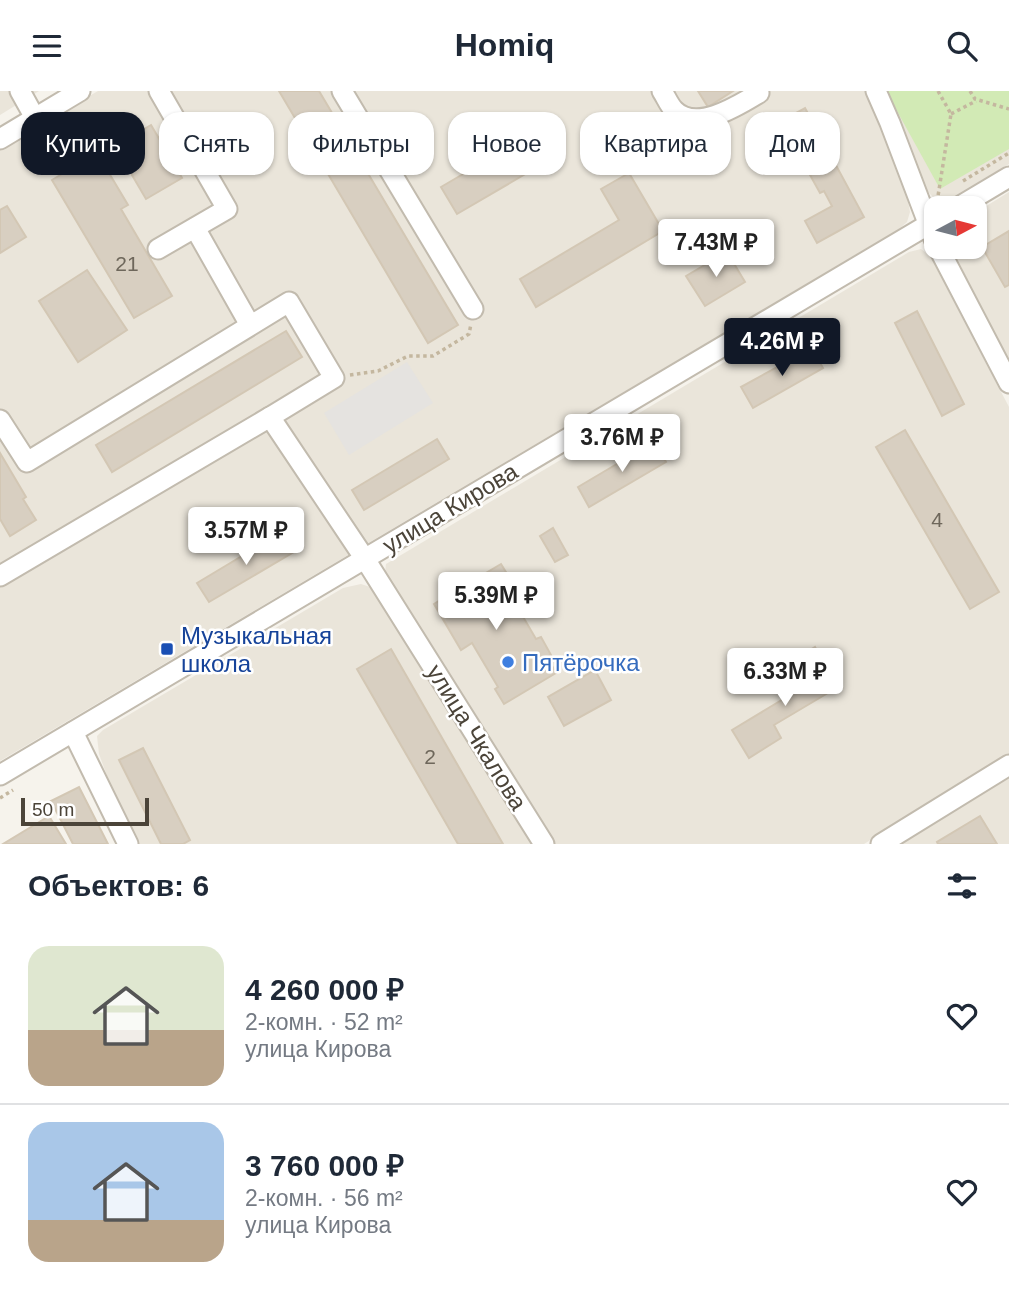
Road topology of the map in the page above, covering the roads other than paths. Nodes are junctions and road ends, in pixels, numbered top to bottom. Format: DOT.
graph roads {
  1 [pos="20,91"];
  2 [pos="80,91"];
  3 [pos="159,91"];
  4 [pos="342,91"];
  5 [pos="662,91"];
  6 [pos="758,91"];
  7 [pos="876,91"];
  8 [pos="32,112"];
  9 [pos="45,112"];
  10 [pos="21,126"];
  11 [pos="0,138"];
  12 [pos="1009,177"];
  13 [pos="977,196"];
  14 [pos="924,204"];
  15 [pos="195,228"];
  16 [pos="924,228"];
  17 [pos="158,249"];
  18 [pos="944,259"];
  19 [pos="473,309"];
  20 [pos="250,325"];
  21 [pos="1009,383"];
  22 [pos="270,417"];
  23 [pos="0,420"];
  24 [pos="365,559"];
  25 [pos="0,576"];
  26 [pos="73,732"];
  27 [pos="1009,765"];
  28 [pos="0,775"];
  29 [pos="128,844"];
  30 [pos="544,844"];
  31 [pos="881,844"];
  1 -- 8 [label="street"];
  2 -- 9 [label="street"];
  3 -- 15 [label="street"];
  4 -- 19 [label="street"];
  5 -- 6 [label="street"];
  7 -- 14 [label="street"];
  10 -- 11 [label="street"];
  12 -- 13 [label="street"];
  15 -- 17 [label="street"];
  15 -- 20 [label="street"];
  16 -- 24 [label="street, улица Кирова"];
  18 -- 21 [label="street"];
  20 -- 22 [label="street"];
  20 -- 23 [label="street"];
  22 -- 24 [label="street, улица Чкалова"];
  22 -- 25 [label="street"];
  24 -- 26 [label="street, улица Кирова"];
  24 -- 30 [label="street, улица Чкалова"];
  26 -- 28 [label="street, улица Кирова"];
  26 -- 29 [label="street"];
  27 -- 31 [label="street"];
}
